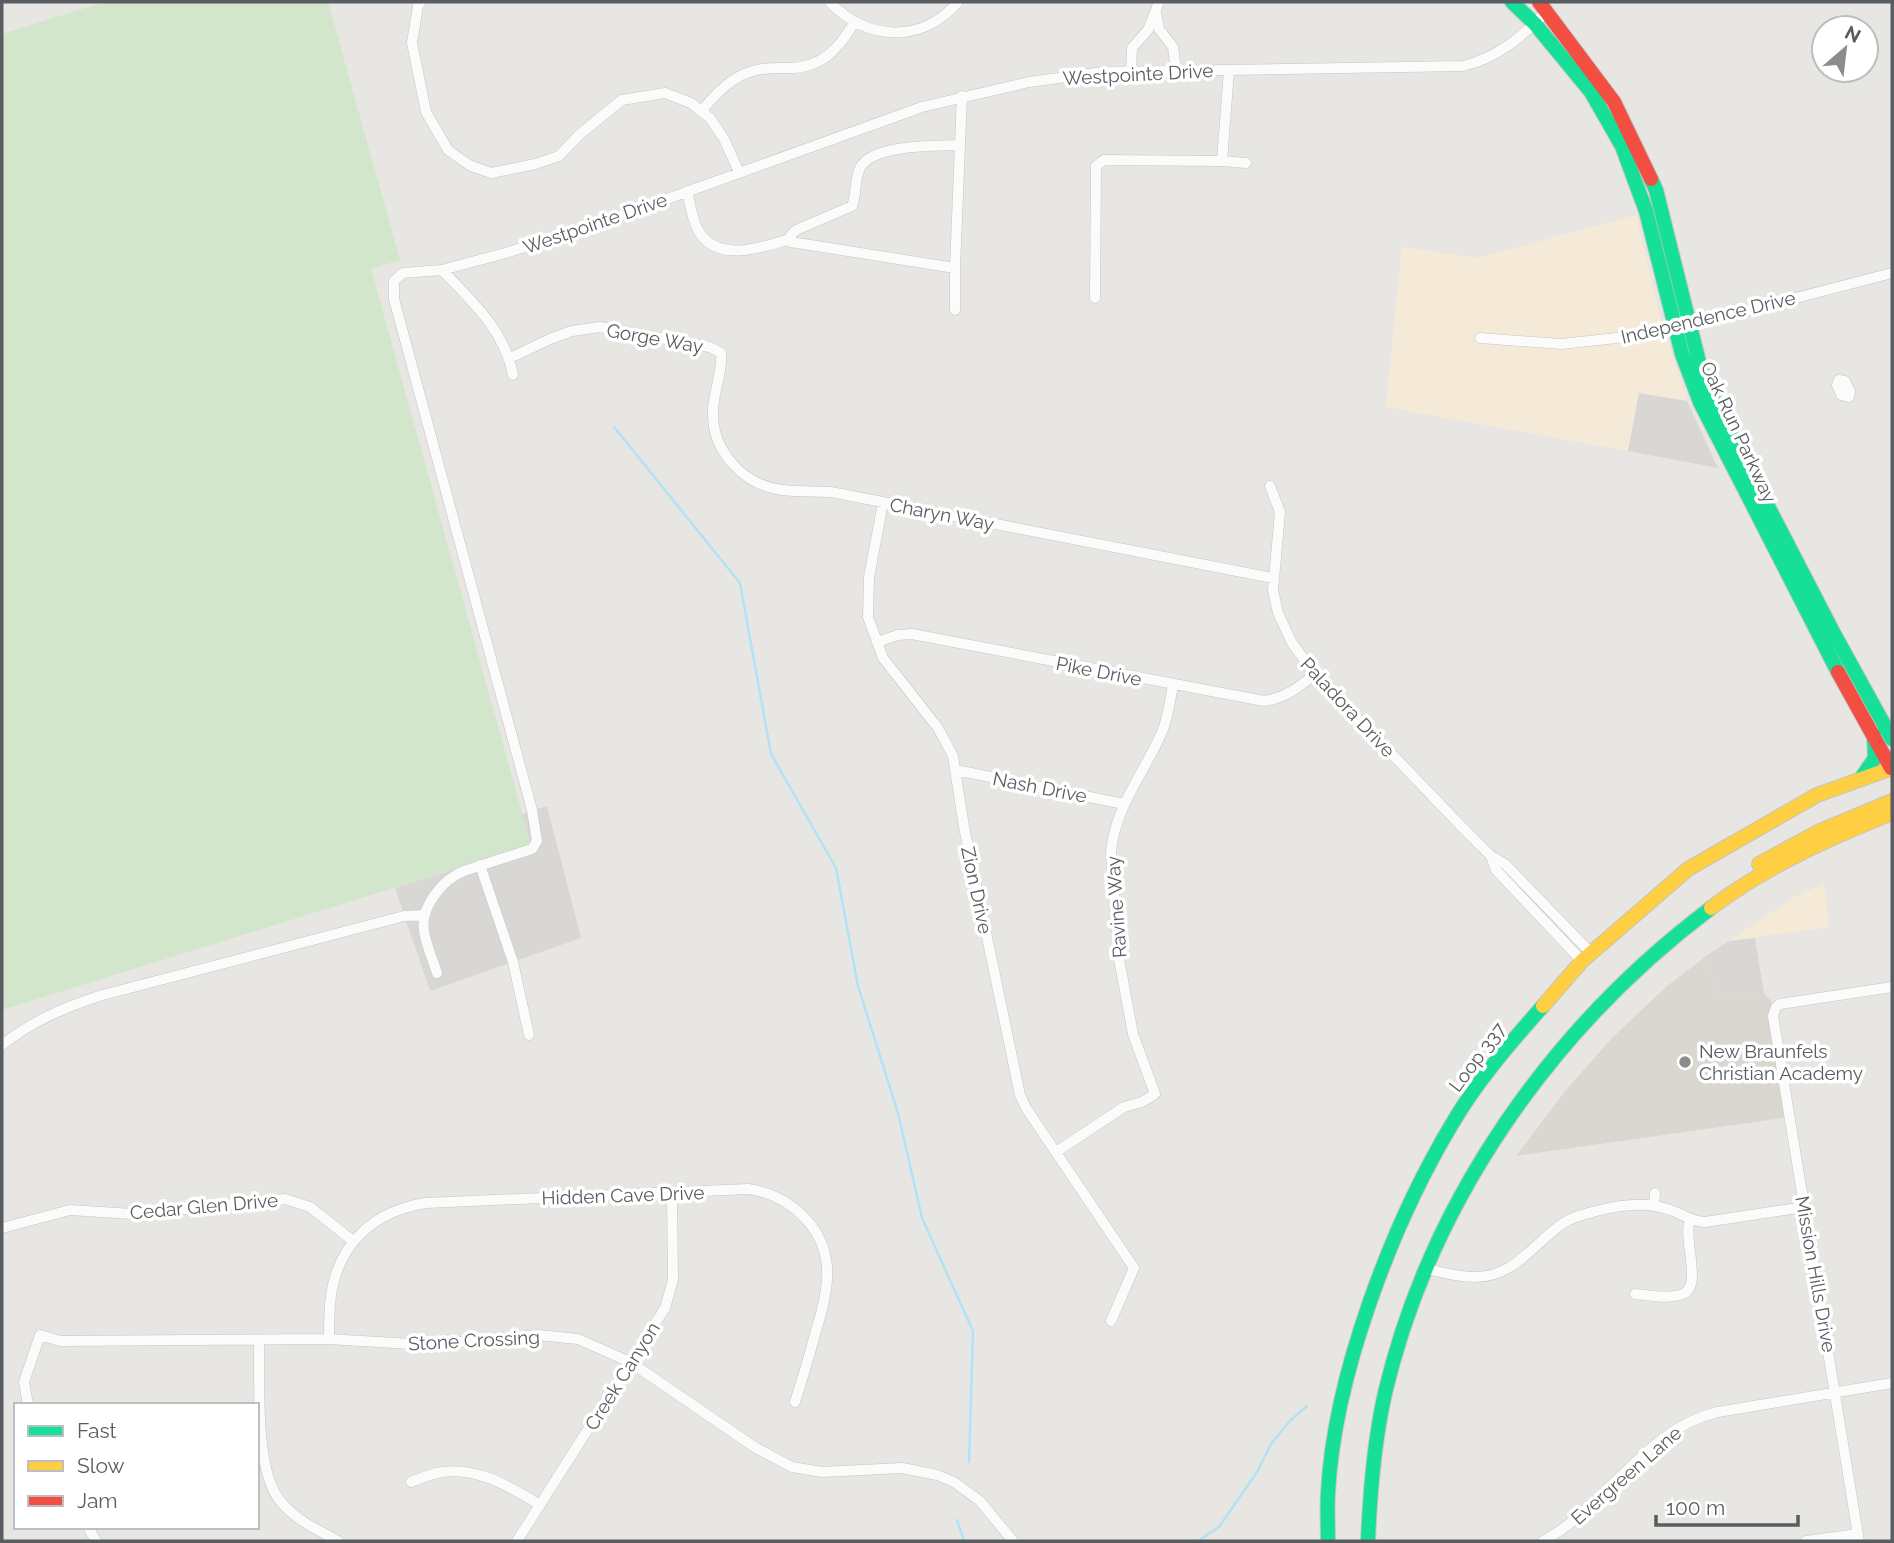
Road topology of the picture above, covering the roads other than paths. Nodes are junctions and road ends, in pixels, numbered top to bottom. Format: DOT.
graph roads {
  1 [pos="421,2"];
  2 [pos="830,2"];
  3 [pos="958,2"];
  4 [pos="1512,2"];
  5 [pos="1157,7"];
  6 [pos="1543,7"];
  7 [pos="854,23"];
  8 [pos="1535,24"];
  9 [pos="1143,34"];
  10 [pos="1162,34"];
  11 [pos="1176,70"];
  12 [pos="1229,70"];
  13 [pos="1130,71"];
  14 [pos="962,96"];
  15 [pos="702,110"];
  16 [pos="960,145"];
  17 [pos="1222,161"];
  18 [pos="1246,163"];
  19 [pos="739,172"];
  20 [pos="687,191"];
  21 [pos="790,239"];
  22 [pos="955,268"];
  23 [pos="442,270"];
  24 [pos="1892,273"];
  25 [pos="1095,298"];
  26 [pos="955,310"];
  27 [pos="1691,325"];
  28 [pos="1676,329"];
  29 [pos="1480,338"];
  30 [pos="721,353"];
  31 [pos="510,358"];
  32 [pos="513,375"];
  33 [pos="1270,486"];
  34 [pos="883,503"];
  35 [pos="1273,578"];
  36 [pos="877,642"];
  37 [pos="1315,674"];
  38 [pos="1173,685"];
  39 [pos="1874,735"];
  40 [pos="1892,739"];
  41 [pos="1892,769"];
  42 [pos="956,770"];
  43 [pos="1858,780"];
  44 [pos="1892,801"];
  45 [pos="1124,804"];
  46 [pos="1892,813"];
  47 [pos="481,865"];
  48 [pos="425,915"];
  49 [pos="1587,957"];
  50 [pos="437,973"];
  51 [pos="1892,987"];
  52 [pos="529,1035"];
  53 [pos="1567,1041"];
  54 [pos="2,1045"];
  55 [pos="1056,1152"];
  56 [pos="672,1193"];
  57 [pos="1655,1193"];
  58 [pos="1654,1205"];
  59 [pos="1804,1207"];
  60 [pos="1690,1219"];
  61 [pos="2,1228"];
  62 [pos="353,1241"];
  63 [pos="1428,1269"];
  64 [pos="1635,1294"];
  65 [pos="1111,1321"];
  66 [pos="329,1339"];
  67 [pos="259,1340"];
  68 [pos="630,1362"];
  69 [pos="1892,1383"];
  70 [pos="1836,1393"];
  71 [pos="795,1402"];
  72 [pos="28,1403"];
  73 [pos="411,1482"];
  74 [pos="540,1505"];
  75 [pos="1858,1538"];
  76 [pos="338,1541"];
  77 [pos="517,1541"];
  78 [pos="1013,1541"];
  79 [pos="1328,1541"];
  80 [pos="1368,1541"];
  81 [pos="1543,1541"];
  82 [pos="1806,1541"];
  1 -- 15 [label="street"];
  2 -- 7 [label="street"];
  3 -- 7 [label="street"];
  4 -- 8 [label="main road, Oak Run Parkway"];
  5 -- 9 [label="street"];
  5 -- 10 [label="street"];
  6 -- 8 [label="street, Westpointe Drive"];
  6 -- 27 [label="main road, Oak Run Parkway"];
  7 -- 15 [label="street"];
  8 -- 12 [label="street, Westpointe Drive"];
  8 -- 28 [label="main road, Oak Run Parkway"];
  9 -- 10 [label="street"];
  9 -- 13 [label="street"];
  10 -- 11 [label="street"];
  11 -- 12 [label="street, Westpointe Drive"];
  11 -- 13 [label="street, Westpointe Drive"];
  12 -- 17 [label="street"];
  13 -- 14 [label="street, Westpointe Drive"];
  14 -- 16 [label="street"];
  14 -- 19 [label="street, Westpointe Drive"];
  15 -- 19 [label="street"];
  16 -- 21 [label="street"];
  16 -- 22 [label="street"];
  17 -- 18 [label="street"];
  17 -- 25 [label="street"];
  19 -- 20 [label="street, Westpointe Drive"];
  20 -- 21 [label="street"];
  20 -- 23 [label="street, Westpointe Drive"];
  21 -- 22 [label="street"];
  22 -- 26 [label="street"];
  23 -- 31 [label="street"];
  23 -- 47 [label="street, Westpointe Drive"];
  24 -- 27 [label="street, Independence Drive"];
  27 -- 28 [label="street, Independence Drive"];
  27 -- 40 [label="main road, Oak Run Parkway"];
  28 -- 29 [label="street, Independence Drive"];
  28 -- 39 [label="main road, Oak Run Parkway"];
  30 -- 31 [label="street, Gorge Way"];
  30 -- 34 [label="street, Charyn Way"];
  31 -- 32 [label="street"];
  33 -- 35 [label="street, Paladora Drive"];
  34 -- 35 [label="street, Charyn Way"];
  34 -- 36 [label="street, Zion Drive"];
  35 -- 37 [label="street, Paladora Drive"];
  36 -- 38 [label="street, Pike Drive"];
  36 -- 42 [label="street, Zion Drive"];
  37 -- 38 [label="street, Pike Drive"];
  37 -- 49 [label="street, Paladora Drive"];
  38 -- 45 [label="street, Ravine Way"];
  39 -- 41 [label="main road, Oak Run Parkway"];
  39 -- 43 [label="main road"];
  41 -- 43 [label="main road, Loop 337"];
  42 -- 45 [label="street, Nash Drive"];
  42 -- 55 [label="street, Zion Drive"];
  43 -- 49 [label="main road, Loop 337"];
  44 -- 53 [label="main road"];
  45 -- 55 [label="street, Ravine Way"];
  46 -- 53 [label="main road"];
  47 -- 48 [label="street, Westpointe Drive"];
  47 -- 52 [label="street"];
  48 -- 50 [label="street"];
  48 -- 54 [label="street"];
  49 -- 79 [label="main road, Loop 337"];
  51 -- 59 [label="street, Mission Hills Drive"];
  53 -- 63 [label="main road"];
  55 -- 65 [label="street, Zion Drive"];
  56 -- 62 [label="street, Hidden Cave Drive"];
  56 -- 68 [label="street, Creek Canyon"];
  56 -- 71 [label="street, Hidden Cave Drive"];
  57 -- 58 [label="street"];
  58 -- 60 [label="street"];
  58 -- 63 [label="street"];
  59 -- 60 [label="street"];
  59 -- 70 [label="street, Mission Hills Drive"];
  60 -- 64 [label="street"];
  61 -- 62 [label="street, Cedar Glen Drive"];
  62 -- 66 [label="street, Hidden Cave Drive"];
  63 -- 80 [label="main road"];
  66 -- 67 [label="street, Stone Crossing"];
  66 -- 68 [label="street, Stone Crossing"];
  67 -- 72 [label="street, Stone Crossing"];
  67 -- 76 [label="street"];
  68 -- 74 [label="street, Creek Canyon"];
  68 -- 78 [label="street, Stone Crossing"];
  69 -- 70 [label="street, Evergreen Lane"];
  70 -- 75 [label="street, Mission Hills Drive"];
  70 -- 81 [label="street, Evergreen Lane"];
  73 -- 74 [label="street"];
  74 -- 77 [label="street, Creek Canyon"];
  75 -- 82 [label="street"];
}
